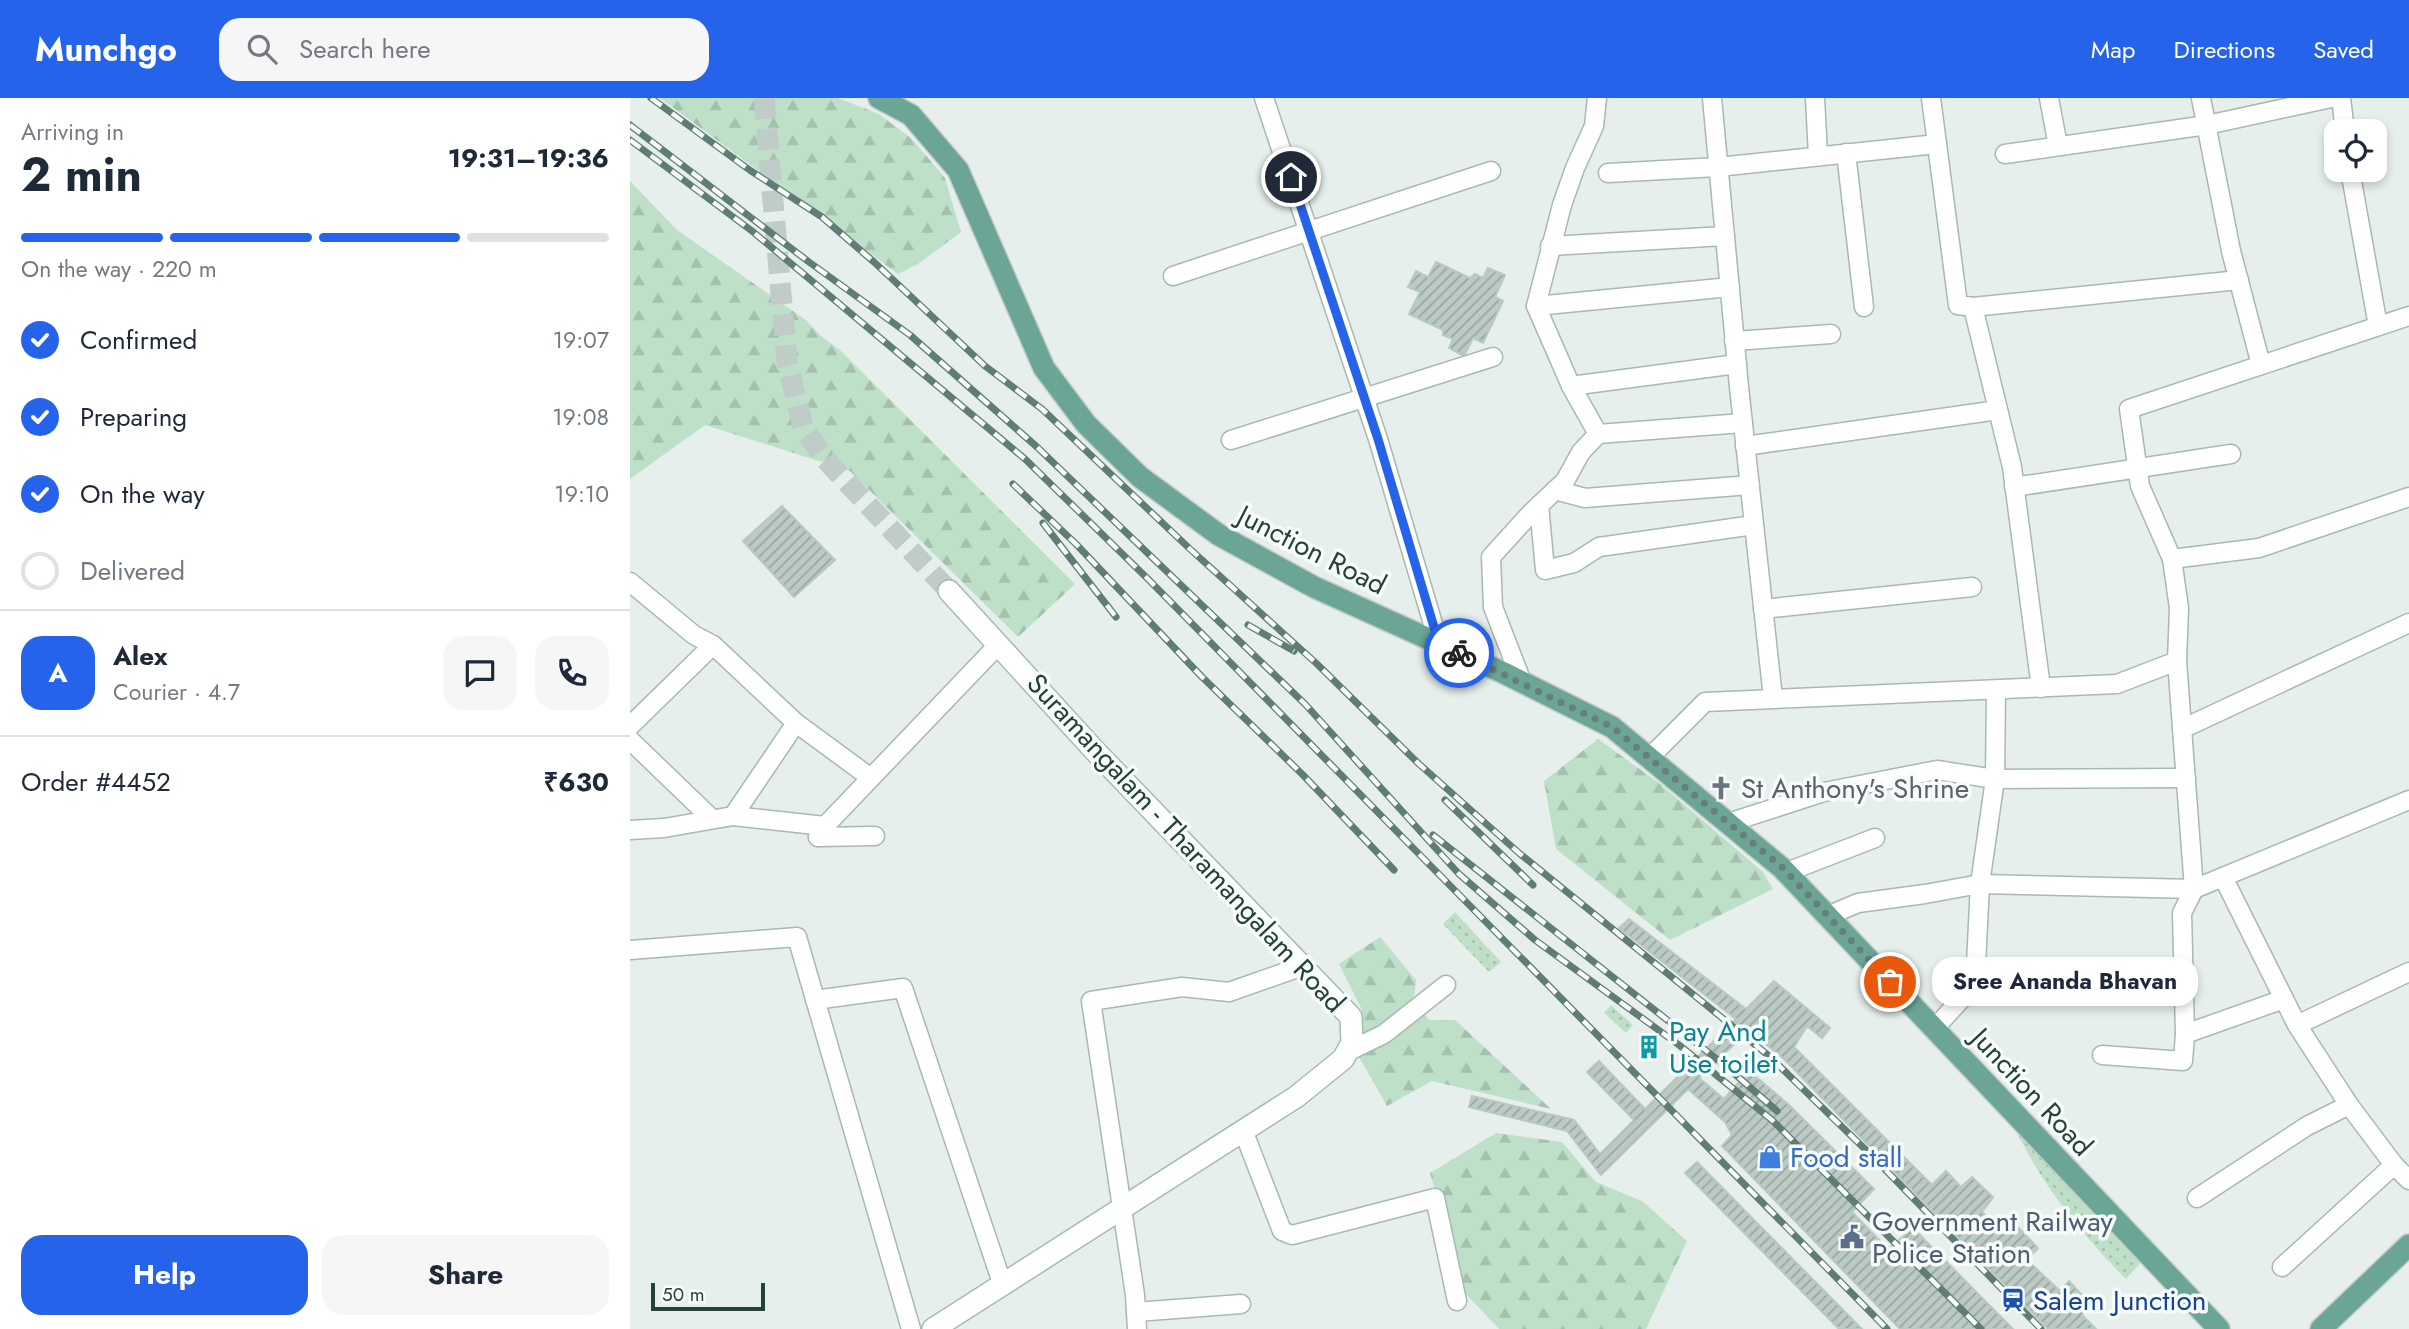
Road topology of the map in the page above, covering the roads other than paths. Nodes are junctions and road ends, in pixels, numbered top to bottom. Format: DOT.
graph roads {
  1 [pos="879,98"];
  2 [pos="1264,98"];
  3 [pos="1597,98"];
  4 [pos="1712,98"];
  5 [pos="1815,98"];
  6 [pos="1931,98"];
  7 [pos="2049,98"];
  8 [pos="2201,98"];
  9 [pos="2331,98"];
  10 [pos="2341,98"];
  11 [pos="2344,119"];
  12 [pos="2207,125"];
  13 [pos="1937,144"];
  14 [pos="2058,146"];
  15 [pos="1846,153"];
  16 [pos="2005,154"];
  17 [pos="1818,156"];
  18 [pos="1718,167"];
  19 [pos="1491,171"];
  20 [pos="1608,173"];
  21 [pos="2352,182"];
  22 [pos="1308,230"];
  23 [pos="1725,236"];
  24 [pos="1550,246"];
  25 [pos="1173,276"];
  26 [pos="2239,280"];
  27 [pos="1730,287"];
  28 [pos="1536,306"];
  29 [pos="1864,307"];
  30 [pos="1973,307"];
  31 [pos="2409,316"];
  32 [pos="2378,326"];
  33 [pos="1831,334"];
  34 [pos="1734,341"];
  35 [pos="1493,358"];
  36 [pos="1737,364"];
  37 [pos="2261,365"];
  38 [pos="1571,386"];
  39 [pos="1365,398"];
  40 [pos="1998,410"];
  41 [pos="1743,423"];
  42 [pos="1598,434"];
  43 [pos="1231,440"];
  44 [pos="1745,446"];
  45 [pos="2231,454"];
  46 [pos="2137,470"];
  47 [pos="1749,485"];
  48 [pos="2014,487"];
  49 [pos="1555,490"];
  50 [pos="2409,497"];
  51 [pos="1539,505"];
  52 [pos="1754,525"];
  53 [pos="2172,559"];
  54 [pos="630,582"];
  55 [pos="1972,587"];
  56 [pos="949,591"];
  57 [pos="1763,609"];
  58 [pos="2409,623"];
  59 [pos="1439,644"];
  60 [pos="713,645"];
  61 [pos="999,645"];
  62 [pos="2177,661"];
  63 [pos="1522,682"];
  64 [pos="2041,688"];
  65 [pos="1996,690"];
  66 [pos="1773,698"];
  67 [pos="796,723"];
  68 [pos="630,726"];
  69 [pos="2182,729"];
  70 [pos="630,740"];
  71 [pos="1649,758"];
  72 [pos="871,778"];
  73 [pos="2186,778"];
  74 [pos="1995,779"];
  75 [pos="2409,800"];
  76 [pos="733,816"];
  77 [pos="712,819"];
  78 [pos="1728,823"];
  79 [pos="825,826"];
  80 [pos="630,830"];
  81 [pos="876,836"];
  82 [pos="1875,838"];
  83 [pos="1787,872"];
  84 [pos="2223,877"];
  85 [pos="1980,884"];
  86 [pos="2194,889"];
  87 [pos="1827,916"];
  88 [pos="630,950"];
  89 [pos="1303,967"];
  90 [pos="2409,972"];
  91 [pos="1447,985"];
  92 [pos="2284,999"];
  93 [pos="815,1000"];
  94 [pos="2297,1025"];
  95 [pos="1934,1028"];
  96 [pos="2185,1034"];
  97 [pos="1347,1052"];
  98 [pos="2102,1055"];
  99 [pos="2349,1105"];
  100 [pos="1243,1130"];
  101 [pos="2395,1165"];
  102 [pos="2409,1180"];
  103 [pos="2197,1198"];
  104 [pos="1121,1208"];
  105 [pos="2409,1245"];
  106 [pos="2282,1267"];
  107 [pos="1002,1283"];
  108 [pos="1457,1301"];
  109 [pos="1241,1304"];
  110 [pos="1136,1320"];
  111 [pos="911,1329"];
  112 [pos="933,1329"];
  113 [pos="2219,1329"];
  114 [pos="2321,1329"];
  1 -- 59 [label="main road, Junction Road"];
  2 -- 22 [label="street"];
  3 -- 24 [label="street"];
  4 -- 18 [label="street"];
  5 -- 17 [label="street"];
  6 -- 13 [label="street"];
  7 -- 14 [label="street"];
  8 -- 12 [label="street"];
  9 -- 12 [label="street"];
  10 -- 11 [label="street"];
  12 -- 14 [label="street"];
  12 -- 26 [label="street"];
  13 -- 15 [label="street"];
  13 -- 30 [label="street"];
  14 -- 16 [label="street"];
  15 -- 17 [label="street"];
  15 -- 29 [label="street"];
  17 -- 18 [label="street"];
  18 -- 20 [label="street"];
  18 -- 23 [label="street"];
  19 -- 22 [label="street"];
  21 -- 32 [label="street"];
  22 -- 25 [label="street"];
  22 -- 39 [label="street"];
  23 -- 24 [label="street"];
  23 -- 27 [label="street"];
  24 -- 28 [label="street"];
  26 -- 30 [label="street"];
  26 -- 37 [label="street"];
  27 -- 28 [label="street"];
  27 -- 34 [label="street"];
  28 -- 38 [label="street"];
  30 -- 40 [label="street"];
  31 -- 32 [label="street"];
  32 -- 37 [label="street"];
  33 -- 34 [label="street"];
  34 -- 36 [label="street"];
  35 -- 39 [label="street"];
  36 -- 38 [label="street"];
  36 -- 41 [label="street"];
  37 -- 46 [label="street"];
  38 -- 42 [label="street"];
  39 -- 43 [label="street"];
  39 -- 59 [label="street"];
  40 -- 44 [label="street"];
  40 -- 48 [label="street"];
  41 -- 42 [label="street"];
  41 -- 44 [label="street"];
  42 -- 49 [label="street"];
  44 -- 47 [label="street"];
  45 -- 46 [label="street"];
  46 -- 48 [label="street"];
  46 -- 53 [label="street"];
  47 -- 49 [label="street"];
  47 -- 52 [label="street"];
  48 -- 64 [label="street"];
  49 -- 51 [label="street"];
  50 -- 53 [label="street"];
  51 -- 52 [label="street"];
  51 -- 63 [label="street"];
  52 -- 57 [label="street"];
  53 -- 62 [label="street"];
  54 -- 60 [label="street"];
  55 -- 57 [label="street"];
  56 -- 61 [label="main road, Suramangalam - Tharamangalam Road"];
  57 -- 66 [label="street"];
  58 -- 69 [label="street"];
  59 -- 63 [label="main road, Junction Road"];
  60 -- 67 [label="street"];
  60 -- 68 [label="street"];
  61 -- 72 [label="street"];
  61 -- 89 [label="main road, Suramangalam - Tharamangalam Road"];
  62 -- 64 [label="street"];
  62 -- 69 [label="street"];
  63 -- 71 [label="main road, Junction Road"];
  64 -- 65 [label="street"];
  65 -- 66 [label="street"];
  65 -- 74 [label="street"];
  66 -- 71 [label="street"];
  67 -- 72 [label="street"];
  67 -- 76 [label="street"];
  69 -- 73 [label="street"];
  70 -- 77 [label="street"];
  71 -- 78 [label="main road, Junction Road"];
  72 -- 79 [label="street"];
  73 -- 74 [label="street"];
  73 -- 86 [label="street"];
  74 -- 78 [label="street"];
  74 -- 85 [label="street"];
  75 -- 84 [label="street"];
  76 -- 77 [label="street"];
  76 -- 79 [label="street"];
  77 -- 80 [label="street"];
  78 -- 83 [label="main road, Junction Road"];
  79 -- 81 [label="street"];
  82 -- 83 [label="street"];
  83 -- 87 [label="main road, Junction Road"];
  84 -- 86 [label="street"];
  84 -- 92 [label="street"];
  85 -- 86 [label="street"];
  85 -- 87 [label="street"];
  85 -- 95 [label="street"];
  86 -- 96 [label="street"];
  87 -- 95 [label="main road, Junction Road"];
  88 -- 93 [label="street"];
  89 -- 97 [label="main road, Suramangalam - Tharamangalam Road"];
  89 -- 104 [label="street"];
  90 -- 94 [label="street"];
  91 -- 97 [label="street"];
  92 -- 94 [label="street"];
  92 -- 96 [label="street"];
  93 -- 107 [label="street"];
  93 -- 111 [label="street"];
  94 -- 99 [label="street"];
  95 -- 113 [label="main road, Junction Road"];
  96 -- 98 [label="street"];
  97 -- 100 [label="main road, Suramangalam - Tharamangalam Road"];
  99 -- 101 [label="street"];
  99 -- 103 [label="street"];
  100 -- 104 [label="main road, Suramangalam - Tharamangalam Road"];
  100 -- 108 [label="street"];
  101 -- 102 [label="street"];
  101 -- 106 [label="street"];
  104 -- 107 [label="main road, Suramangalam - Tharamangalam Road"];
  104 -- 110 [label="street"];
  105 -- 114 [label="main road"];
  107 -- 112 [label="main road, Suramangalam - Tharamangalam Road"];
  109 -- 110 [label="street"];
}
